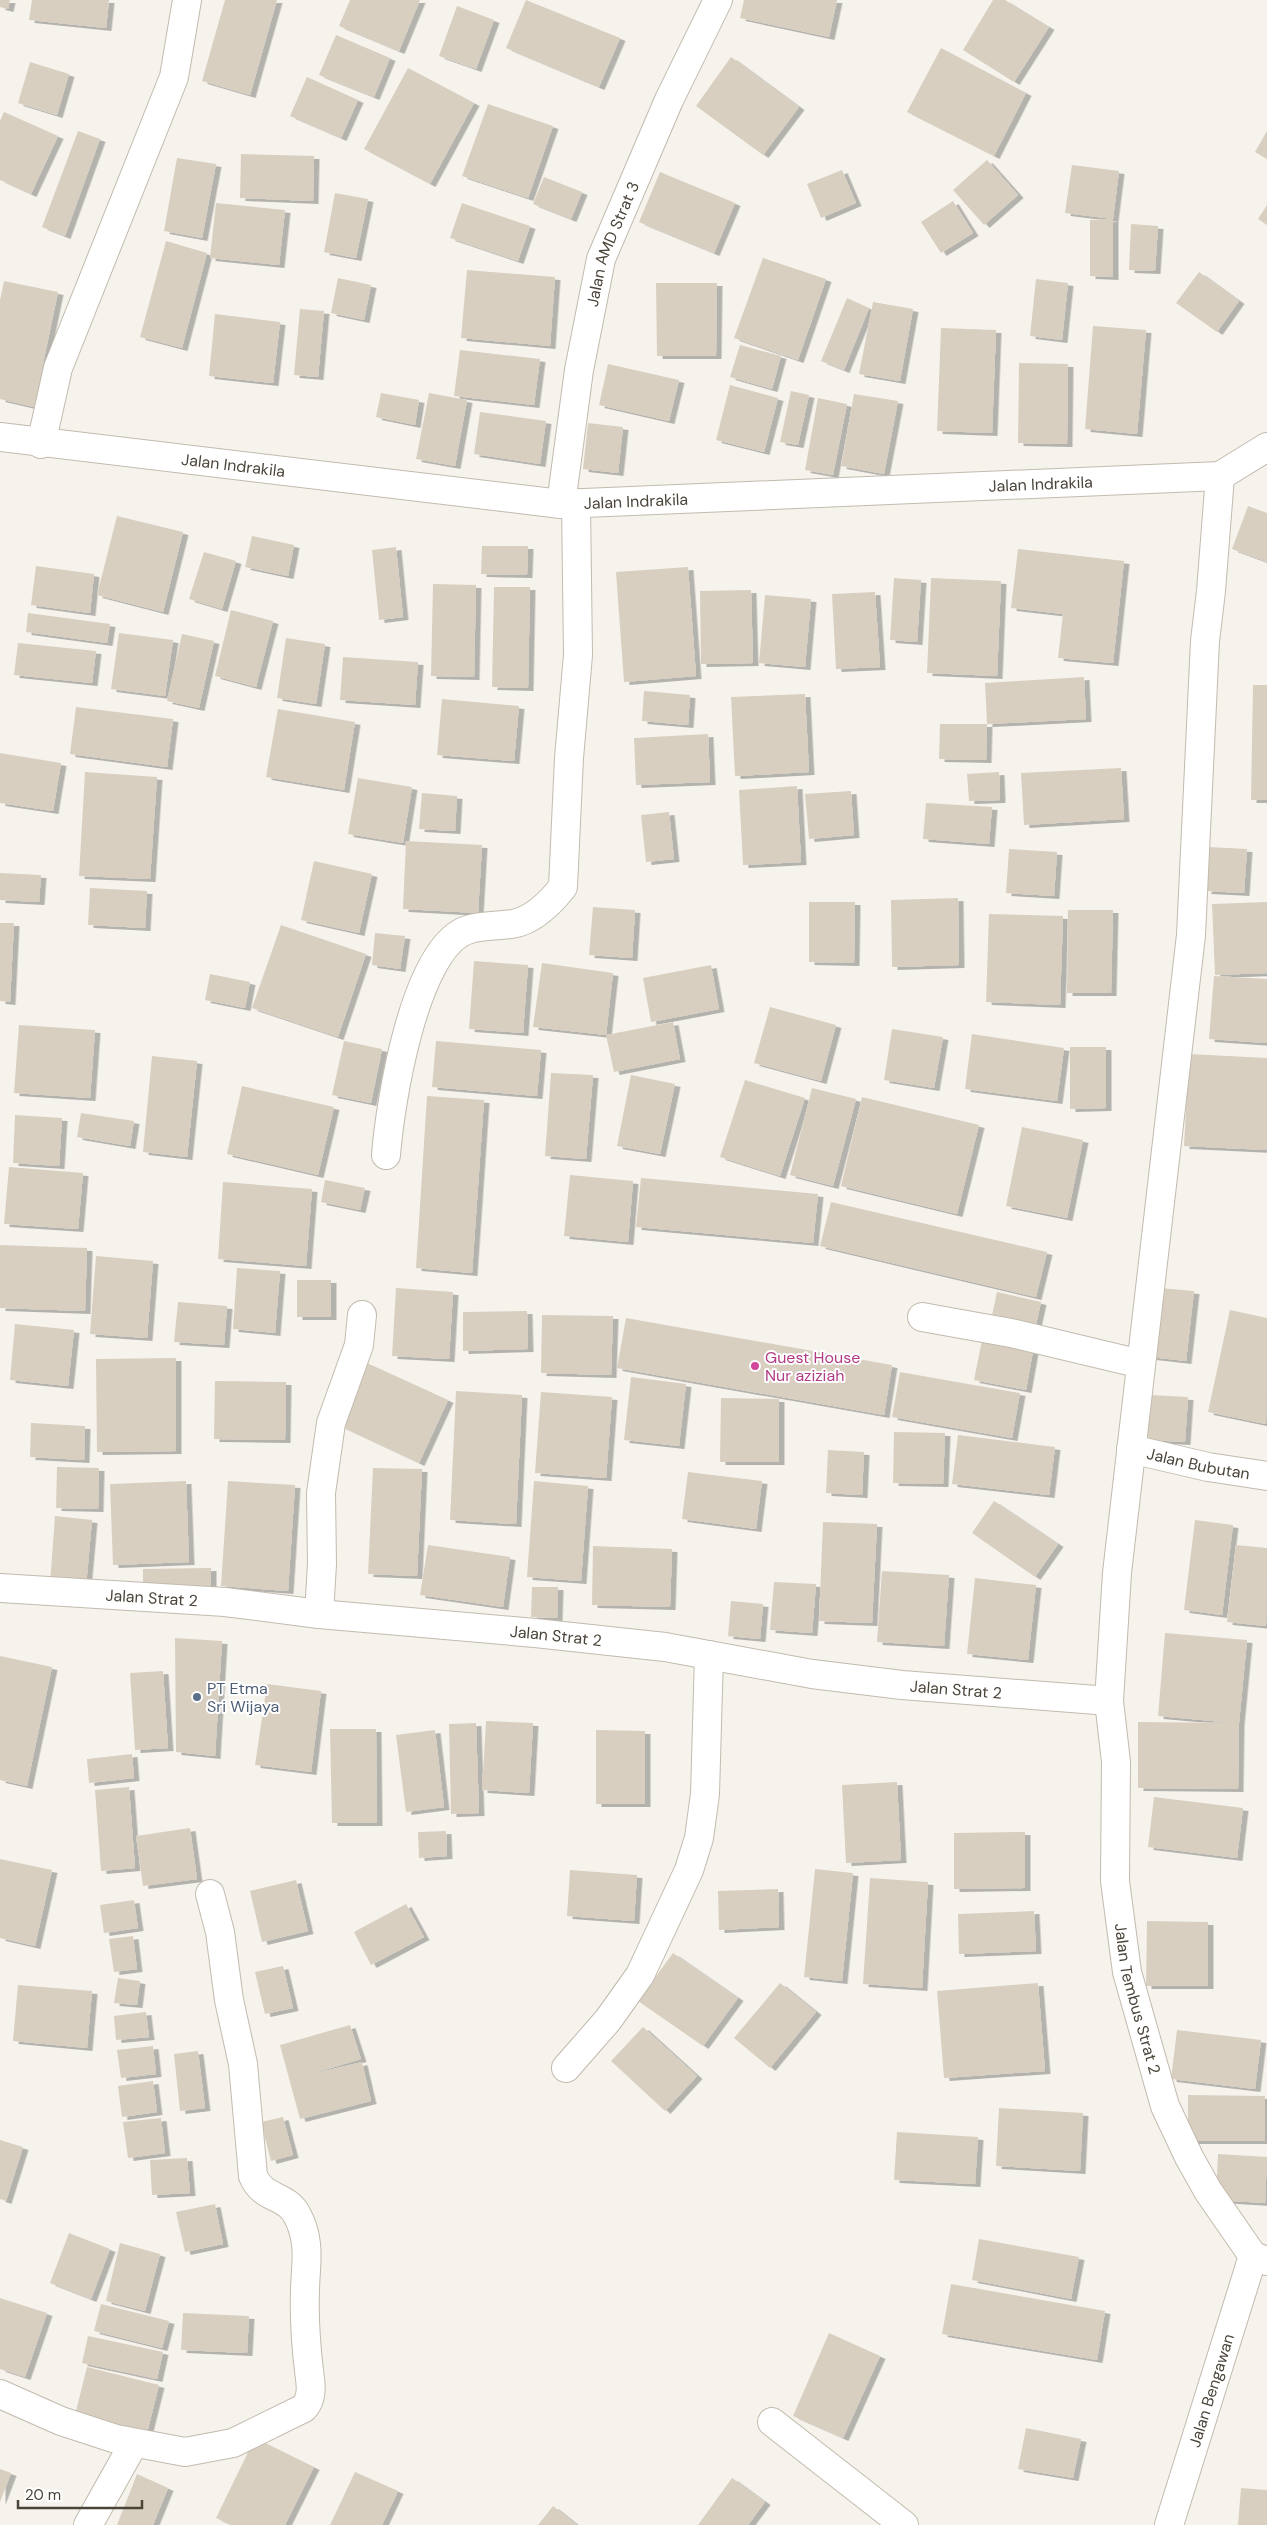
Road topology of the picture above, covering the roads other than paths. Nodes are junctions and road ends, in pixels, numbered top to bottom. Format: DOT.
graph roads {
  1 [pos="187,0"];
  2 [pos="718,0"];
  3 [pos="0,437"];
  4 [pos="41,444"];
  5 [pos="1267,447"];
  6 [pos="1220,476"];
  7 [pos="568,503"];
  8 [pos="386,1155"];
  9 [pos="362,1315"];
  10 [pos="922,1317"];
  11 [pos="1141,1364"];
  12 [pos="1131,1448"];
  13 [pos="1267,1476"];
  14 [pos="0,1588"];
  15 [pos="319,1614"];
  16 [pos="710,1655"];
  17 [pos="1109,1701"];
  18 [pos="210,1894"];
  19 [pos="566,2068"];
  20 [pos="1260,2258"];
  21 [pos="0,2394"];
  22 [pos="772,2422"];
  23 [pos="134,2443"];
  24 [pos="88,2525"];
  25 [pos="904,2525"];
  26 [pos="1169,2525"];
  1 -- 4 [label="street"];
  2 -- 7 [label="street, Jalan AMD Strat 3"];
  3 -- 4 [label="street, Jalan Indrakila"];
  4 -- 7 [label="street, Jalan Indrakila"];
  5 -- 6 [label="street, Jalan Indrakila"];
  6 -- 7 [label="street, Jalan Indrakila"];
  6 -- 11 [label="street, Jalan Tembus Strat 2"];
  7 -- 8 [label="street, Jalan AMD Strat 3"];
  9 -- 15 [label="street"];
  10 -- 11 [label="street"];
  11 -- 12 [label="street, Jalan Tembus Strat 2"];
  12 -- 13 [label="street, Jalan Bubutan"];
  12 -- 17 [label="street, Jalan Tembus Strat 2"];
  14 -- 15 [label="street, Jalan Strat 2"];
  15 -- 16 [label="street, Jalan Strat 2"];
  16 -- 17 [label="street, Jalan Strat 2"];
  16 -- 19 [label="street"];
  17 -- 20 [label="street, Jalan Tembus Strat 2"];
  18 -- 23 [label="street"];
  20 -- 26 [label="street, Jalan Bengawan"];
  21 -- 23 [label="street"];
  22 -- 25 [label="street"];
  23 -- 24 [label="street"];
}
